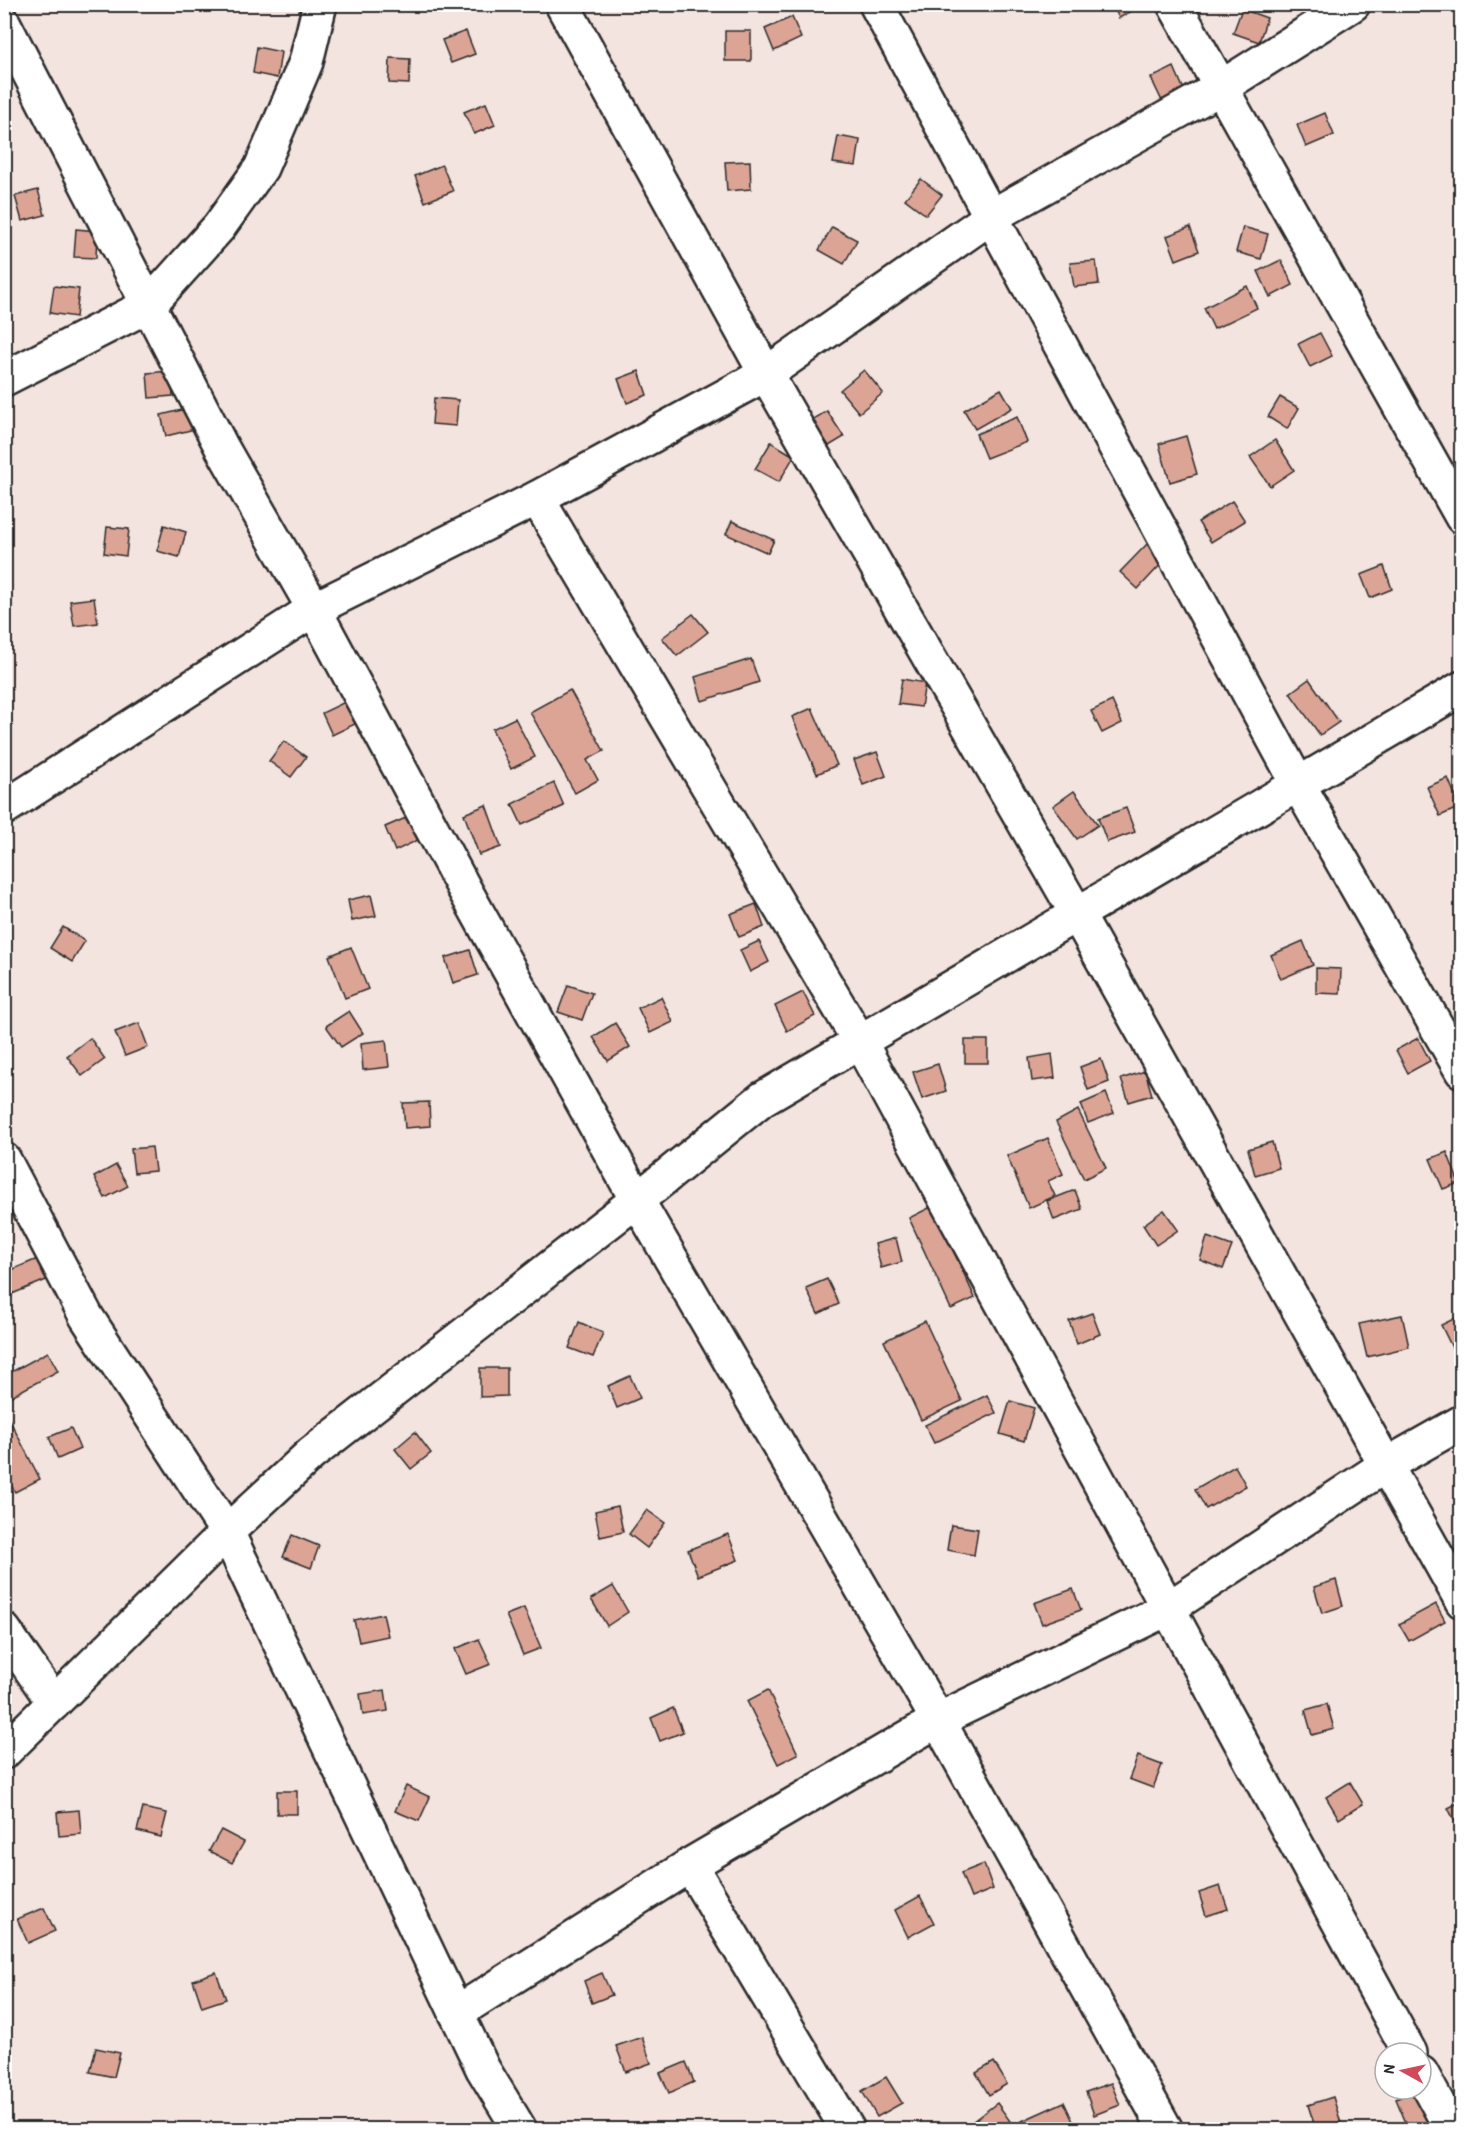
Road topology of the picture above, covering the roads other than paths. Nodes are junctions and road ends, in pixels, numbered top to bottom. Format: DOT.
graph roads {
  1 [pos="320,4"];
  2 [pos="562,4"];
  3 [pos="876,4"];
  4 [pos="1174,4"];
  5 [pos="1353,4"];
  6 [pos="4,24"];
  7 [pos="1220,88"];
  8 [pos="992,216"];
  9 [pos="148,305"];
  10 [pos="766,374"];
  11 [pos="4,379"];
  12 [pos="537,498"];
  13 [pos="1461,517"];
  14 [pos="314,609"];
  15 [pos="1461,688"];
  16 [pos="1298,784"];
  17 [pos="4,808"];
  18 [pos="1077,914"];
  19 [pos="860,1042"];
  20 [pos="1461,1071"];
  21 [pos="4,1160"];
  22 [pos="637,1200"];
  23 [pos="1461,1422"];
  24 [pos="1386,1465"];
  25 [pos="227,1532"];
  26 [pos="1461,1602"];
  27 [pos="1169,1608"];
  28 [pos="4,1630"];
  29 [pos="54,1703"];
  30 [pos="938,1720"];
  31 [pos="4,1752"];
  32 [pos="690,1865"];
  33 [pos="456,2013"];
  34 [pos="1404,2041"];
  35 [pos="1433,2095"];
  36 [pos="520,2130"];
  37 [pos="848,2130"];
  38 [pos="1166,2130"];
  39 [pos="1452,2130"];
  1 -- 9 [label="street"];
  2 -- 10 [label="street"];
  3 -- 8 [label="street"];
  4 -- 7 [label="street"];
  5 -- 7 [label="street"];
  6 -- 9 [label="street"];
  7 -- 8 [label="street"];
  7 -- 13 [label="street"];
  8 -- 10 [label="street"];
  8 -- 16 [label="street"];
  9 -- 11 [label="street"];
  9 -- 14 [label="street"];
  10 -- 12 [label="street"];
  10 -- 18 [label="street"];
  12 -- 14 [label="street"];
  12 -- 19 [label="street"];
  14 -- 17 [label="street"];
  14 -- 22 [label="street"];
  15 -- 16 [label="street"];
  16 -- 18 [label="street"];
  16 -- 20 [label="street"];
  18 -- 19 [label="street"];
  18 -- 24 [label="street"];
  19 -- 22 [label="street"];
  19 -- 27 [label="street"];
  21 -- 25 [label="street"];
  22 -- 25 [label="street"];
  22 -- 30 [label="street"];
  23 -- 24 [label="street"];
  24 -- 26 [label="street"];
  24 -- 27 [label="street"];
  25 -- 29 [label="street"];
  25 -- 33 [label="street"];
  27 -- 30 [label="street"];
  27 -- 34 [label="street"];
  28 -- 29 [label="street"];
  29 -- 31 [label="street"];
  30 -- 32 [label="street"];
  30 -- 38 [label="street"];
  32 -- 33 [label="street"];
  32 -- 37 [label="street"];
  33 -- 36 [label="street"];
  35 -- 39 [label="street"];
}
